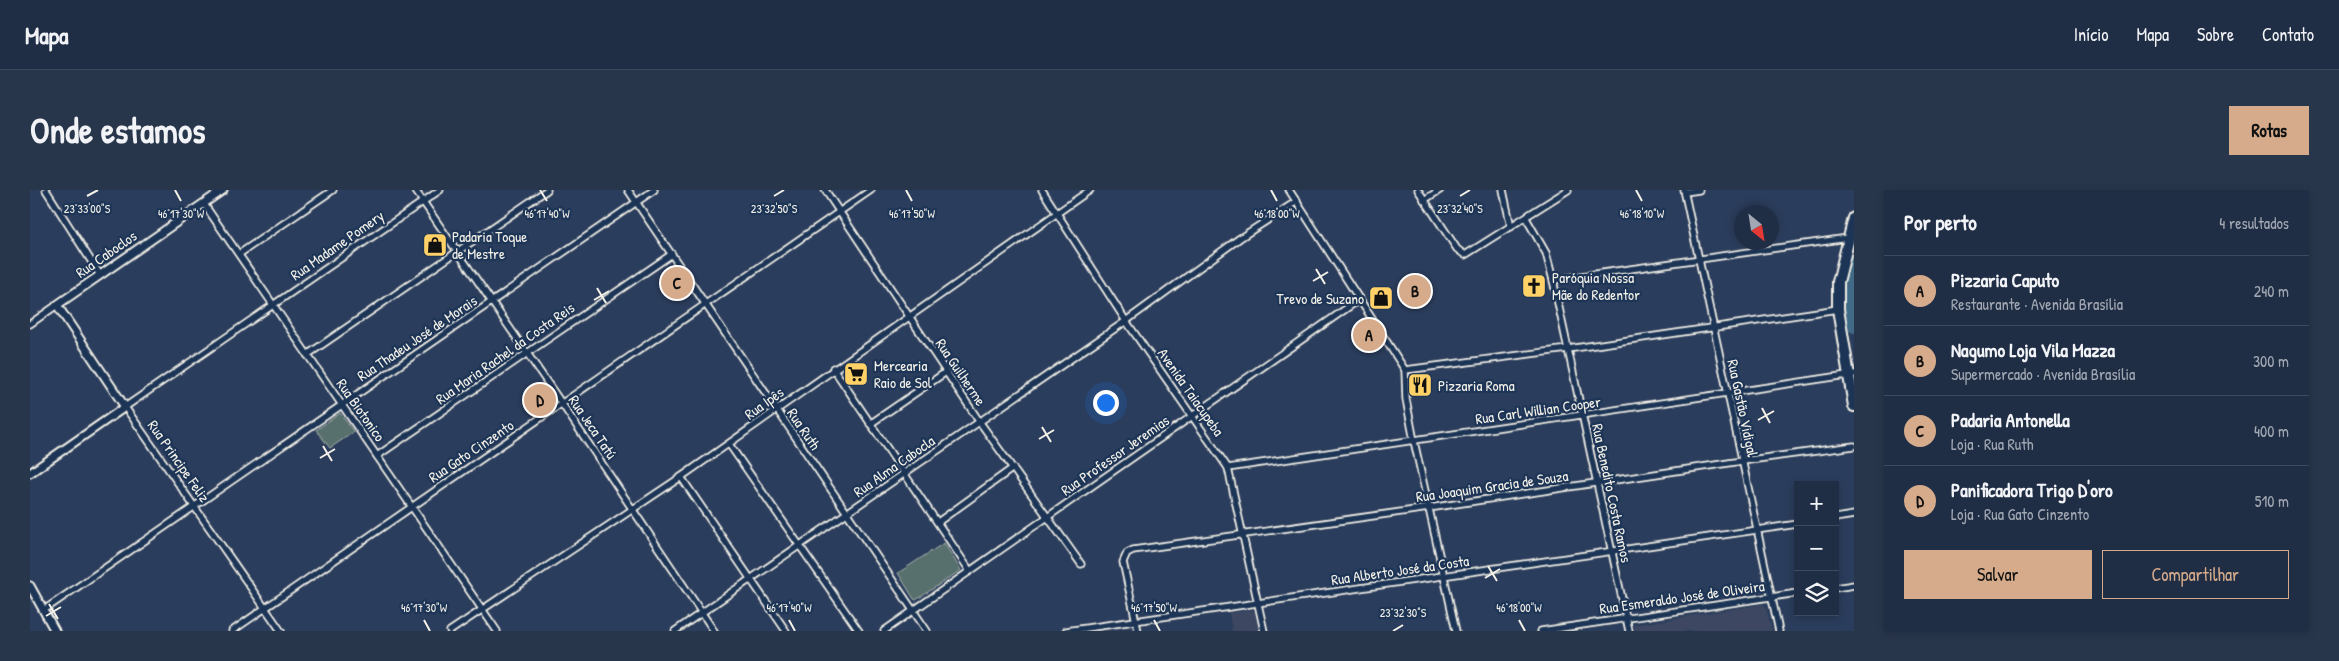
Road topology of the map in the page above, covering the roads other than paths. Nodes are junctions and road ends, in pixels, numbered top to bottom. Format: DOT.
graph roads {
  1 [pos="46,190"];
  2 [pos="333,190"];
  3 [pos="415,190"];
  4 [pos="440,190"];
  5 [pos="547,190"];
  6 [pos="628,190"];
  7 [pos="654,190"];
  8 [pos="825,190"];
  9 [pos="871,190"];
  10 [pos="1042,190"];
  11 [pos="1090,190"];
  12 [pos="1290,190"];
  13 [pos="1418,190"];
  14 [pos="1440,190"];
  15 [pos="1503,190"];
  16 [pos="1568,190"];
  17 [pos="1699,190"];
  18 [pos="219,191"];
  19 [pos="1685,191"];
  20 [pos="1424,200"];
  21 [pos="1297,201"];
  22 [pos="423,202"];
  23 [pos="636,202"];
  24 [pos="204,204"];
  25 [pos="840,212"];
  26 [pos="1057,213"];
  27 [pos="1526,218"];
  28 [pos="1854,218"];
  29 [pos="1512,227"];
  30 [pos="1848,238"];
  31 [pos="457,251"];
  32 [pos="239,254"];
  33 [pos="672,254"];
  34 [pos="1699,260"];
  35 [pos="100,275"];
  36 [pos="1553,280"];
  37 [pos="1360,299"];
  38 [pos="492,302"];
  39 [pos="57,305"];
  40 [pos="274,305"];
  41 [pos="706,305"];
  42 [pos="1838,309"];
  43 [pos="909,316"];
  44 [pos="1126,321"];
  45 [pos="30,324"];
  46 [pos="1714,327"];
  47 [pos="1568,349"];
  48 [pos="528,354"];
  49 [pos="308,355"];
  50 [pos="833,368"];
  51 [pos="1405,370"];
  52 [pos="946,372"];
  53 [pos="1852,375"];
  54 [pos="1728,394"];
  55 [pos="341,404"];
  56 [pos="562,404"];
  57 [pos="1854,406"];
  58 [pos="125,407"];
  59 [pos="776,410"];
  60 [pos="1192,416"];
  61 [pos="1583,416"];
  62 [pos="979,421"];
  63 [pos="870,424"];
  64 [pos="1414,441"];
  65 [pos="729,444"];
  66 [pos="1854,446"];
  67 [pos="377,456"];
  68 [pos="1742,460"];
  69 [pos="1013,468"];
  70 [pos="1228,468"];
  71 [pos="30,473"];
  72 [pos="904,474"];
  73 [pos="681,477"];
  74 [pos="1597,484"];
  75 [pos="193,506"];
  76 [pos="411,507"];
  77 [pos="1429,508"];
  78 [pos="633,510"];
  79 [pos="847,514"];
  80 [pos="1854,515"];
  81 [pos="1839,517"];
  82 [pos="1048,518"];
  83 [pos="938,522"];
  84 [pos="1794,525"];
  85 [pos="1756,531"];
  86 [pos="1244,534"];
  87 [pos="799,547"];
  88 [pos="1612,552"];
  89 [pos="1081,564"];
  90 [pos="970,571"];
  91 [pos="1444,576"];
  92 [pos="751,579"];
  93 [pos="1854,585"];
  94 [pos="30,586"];
  95 [pos="1839,587"];
  96 [pos="1794,594"];
  97 [pos="1772,597"];
  98 [pos="1258,602"];
  99 [pos="265,608"];
  100 [pos="482,609"];
  101 [pos="44,610"];
  102 [pos="913,611"];
  103 [pos="702,613"];
  104 [pos="1626,618"];
  105 [pos="1136,621"];
  106 [pos="55,631"];
  107 [pos="232,631"];
  108 [pos="281,631"];
  109 [pos="450,631"];
  110 [pos="498,631"];
  111 [pos="675,631"];
  112 [pos="714,631"];
  113 [pos="786,631"];
  114 [pos="859,631"];
  115 [pos="884,631"];
  116 [pos="927,631"];
  117 [pos="1066,631"];
  118 [pos="1138,631"];
  119 [pos="1264,631"];
  120 [pos="1456,631"];
  121 [pos="1541,631"];
  122 [pos="1629,631"];
  123 [pos="1779,631"];
  1 -- 35 [label="street"];
  2 -- 32 [label="street"];
  3 -- 22 [label="street, Rua Jeca Tatú"];
  4 -- 22 [label="street, Rua Madame Pomery"];
  5 -- 31 [label="street"];
  6 -- 23 [label="street, Rua Ruth"];
  7 -- 23 [label="street, Rua Thadeu José de Morais"];
  8 -- 25 [label="street, Rua Guilherme"];
  9 -- 25 [label="street, Rua Gato Cinzento"];
  10 -- 26 [label="street, Avenida Taiacupeba"];
  11 -- 26 [label="street, Rua Ipês"];
  12 -- 21 [label="street"];
  13 -- 20 [label="street"];
  14 -- 20 [label="street"];
  15 -- 29 [label="street"];
  16 -- 27 [label="street"];
  17 -- 19 [label="street"];
  18 -- 24 [label="street, Rua Caboclos"];
  19 -- 34 [label="street, Rua Gastão Vidigal"];
  20 -- 29 [label="street"];
  21 -- 37 [label="street"];
  21 -- 44 [label="street, Rua Alma Cabocla"];
  22 -- 31 [label="street, Rua Jeca Tatú"];
  22 -- 40 [label="street, Rua Madame Pomery"];
  23 -- 33 [label="street, Rua Ruth"];
  23 -- 38 [label="street, Rua Thadeu José de Morais"];
  24 -- 32 [label="street, Rua Biotonico"];
  24 -- 35 [label="street, Rua Caboclos"];
  25 -- 41 [label="street, Rua Gato Cinzento"];
  25 -- 43 [label="street, Rua Guilherme"];
  26 -- 43 [label="street, Rua Ipês"];
  26 -- 44 [label="street, Avenida Taiacupeba"];
  27 -- 29 [label="street"];
  27 -- 36 [label="street, Rua Benedito Costa Ramos"];
  28 -- 30 [label="highway"];
  30 -- 34 [label="street"];
  30 -- 42 [label="highway"];
  31 -- 38 [label="street, Rua Jeca Tatú"];
  31 -- 49 [label="street"];
  32 -- 40 [label="street, Rua Biotonico"];
  33 -- 41 [label="street, Rua Ruth"];
  33 -- 48 [label="street, Rua Maria Rachel da Costa Reis"];
  34 -- 36 [label="street"];
  34 -- 46 [label="street, Rua Gastão Vidigal"];
  35 -- 39 [label="street, Rua Caboclos"];
  36 -- 47 [label="street, Rua Benedito Costa Ramos"];
  37 -- 51 [label="street"];
  37 -- 60 [label="street, Rua Professor Jeremias"];
  38 -- 48 [label="street, Rua Jeca Tatú"];
  38 -- 55 [label="street, Rua Thadeu José de Morais"];
  39 -- 45 [label="street, Rua Caboclos"];
  39 -- 58 [label="street, Rua Principe Feliz"];
  40 -- 49 [label="street, Rua Biotonico"];
  40 -- 58 [label="street, Rua Madame Pomery"];
  41 -- 56 [label="street, Rua Gato Cinzento"];
  41 -- 59 [label="street, Rua Ruth"];
  42 -- 46 [label="street"];
  42 -- 53 [label="highway"];
  43 -- 50 [label="street, Rua Ipês"];
  43 -- 52 [label="street, Rua Guilherme"];
  44 -- 60 [label="street, Avenida Taiacupeba"];
  44 -- 62 [label="street, Rua Alma Cabocla"];
  46 -- 47 [label="street"];
  46 -- 54 [label="street, Rua Gastão Vidigal"];
  47 -- 51 [label="street"];
  47 -- 61 [label="street, Rua Benedito Costa Ramos"];
  48 -- 56 [label="street, Rua Jeca Tatú"];
  48 -- 67 [label="street, Rua Maria Rachel da Costa Reis"];
  49 -- 55 [label="street, Rua Biotonico"];
  50 -- 59 [label="street, Rua Ipês"];
  50 -- 63 [label="street"];
  51 -- 64 [label="street"];
  52 -- 62 [label="street, Rua Guilherme"];
  52 -- 63 [label="street"];
  53 -- 54 [label="street, Rua Carl Willian Cooper"];
  53 -- 57 [label="highway"];
  54 -- 61 [label="street, Rua Carl Willian Cooper"];
  54 -- 68 [label="street, Rua Gastão Vidigal"];
  55 -- 67 [label="street, Rua Biotonico"];
  55 -- 75 [label="street, Rua Thadeu José de Morais"];
  56 -- 76 [label="street, Rua Gato Cinzento"];
  56 -- 78 [label="street, Rua Jeca Tatú"];
  58 -- 71 [label="street"];
  58 -- 75 [label="street, Rua Principe Feliz"];
  59 -- 65 [label="street, Rua Ipês"];
  59 -- 79 [label="street, Rua Ruth"];
  60 -- 70 [label="street, Avenida Taiacupeba"];
  60 -- 82 [label="street, Rua Professor Jeremias"];
  61 -- 64 [label="street, Rua Carl Willian Cooper"];
  61 -- 74 [label="street, Rua Benedito Costa Ramos"];
  62 -- 69 [label="street, Rua Guilherme"];
  62 -- 72 [label="street, Rua Alma Cabocla"];
  63 -- 72 [label="street"];
  64 -- 70 [label="street, Rua Carl Willian Cooper"];
  64 -- 77 [label="street"];
  65 -- 73 [label="street, Rua Ipês"];
  65 -- 87 [label="street"];
  66 -- 68 [label="street, Rua Joaquim Gracia de Souza"];
  67 -- 76 [label="street, Rua Biotonico"];
  68 -- 74 [label="street, Rua Joaquim Gracia de Souza"];
  68 -- 85 [label="street, Rua Gastão Vidigal"];
  69 -- 82 [label="street, Rua Guilherme"];
  69 -- 83 [label="street"];
  70 -- 86 [label="street, Avenida Taiacupeba"];
  72 -- 79 [label="street, Rua Alma Cabocla"];
  72 -- 83 [label="street"];
  73 -- 78 [label="street, Rua Ipês"];
  73 -- 92 [label="street"];
  74 -- 77 [label="street, Rua Joaquim Gracia de Souza"];
  74 -- 88 [label="street, Rua Benedito Costa Ramos"];
  75 -- 99 [label="street, Rua Principe Feliz"];
  75 -- 101 [label="street, Rua Thadeu José de Morais"];
  76 -- 99 [label="street, Rua Gato Cinzento"];
  76 -- 100 [label="street, Rua Biotonico"];
  77 -- 86 [label="street, Rua Joaquim Gracia de Souza"];
  77 -- 91 [label="street"];
  78 -- 100 [label="street, Rua Ipês"];
  78 -- 103 [label="street, Rua Jeca Tatú"];
  79 -- 87 [label="street, Rua Alma Cabocla"];
  79 -- 102 [label="street, Rua Ruth"];
  80 -- 81 [label="street"];
  82 -- 89 [label="street, Rua Guilherme"];
  82 -- 90 [label="street, Rua Professor Jeremias"];
  83 -- 90 [label="street"];
  84 -- 85 [label="street, Rua Alberto José da Costa"];
  85 -- 88 [label="street, Rua Alberto José da Costa"];
  85 -- 97 [label="street, Rua Gastão Vidigal"];
  86 -- 98 [label="street, Avenida Taiacupeba"];
  86 -- 105 [label="street, Rua Joaquim Gracia de Souza"];
  87 -- 92 [label="street, Rua Alma Cabocla"];
  87 -- 114 [label="street"];
  88 -- 91 [label="street, Rua Alberto José da Costa"];
  88 -- 104 [label="street, Rua Benedito Costa Ramos"];
  90 -- 102 [label="street, Rua Professor Jeremias"];
  91 -- 98 [label="street, Rua Alberto José da Costa"];
  91 -- 120 [label="street"];
  92 -- 103 [label="street, Rua Alma Cabocla"];
  92 -- 113 [label="street"];
  93 -- 95 [label="street"];
  94 -- 101 [label="street"];
  96 -- 97 [label="street, Rua Esmeraldo José de Oliveira"];
  97 -- 104 [label="street, Rua Esmeraldo José de Oliveira"];
  97 -- 123 [label="street, Rua Gastão Vidigal"];
  98 -- 105 [label="street, Rua Alberto José da Costa"];
  98 -- 119 [label="street, Avenida Taiacupeba"];
  99 -- 107 [label="street, Rua Gato Cinzento"];
  99 -- 108 [label="street, Rua Principe Feliz"];
  100 -- 109 [label="street, Rua Ipês"];
  100 -- 110 [label="street, Rua Biotonico"];
  101 -- 106 [label="street"];
  102 -- 115 [label="street, Rua Professor Jeremias"];
  102 -- 116 [label="street, Rua Ruth"];
  103 -- 111 [label="street, Rua Alma Cabocla"];
  103 -- 112 [label="street, Rua Jeca Tatú"];
  104 -- 121 [label="street, Rua Esmeraldo José de Oliveira"];
  104 -- 122 [label="street, Rua Benedito Costa Ramos"];
  105 -- 117 [label="street, Rua Alberto José da Costa"];
  105 -- 118 [label="street"];
}
